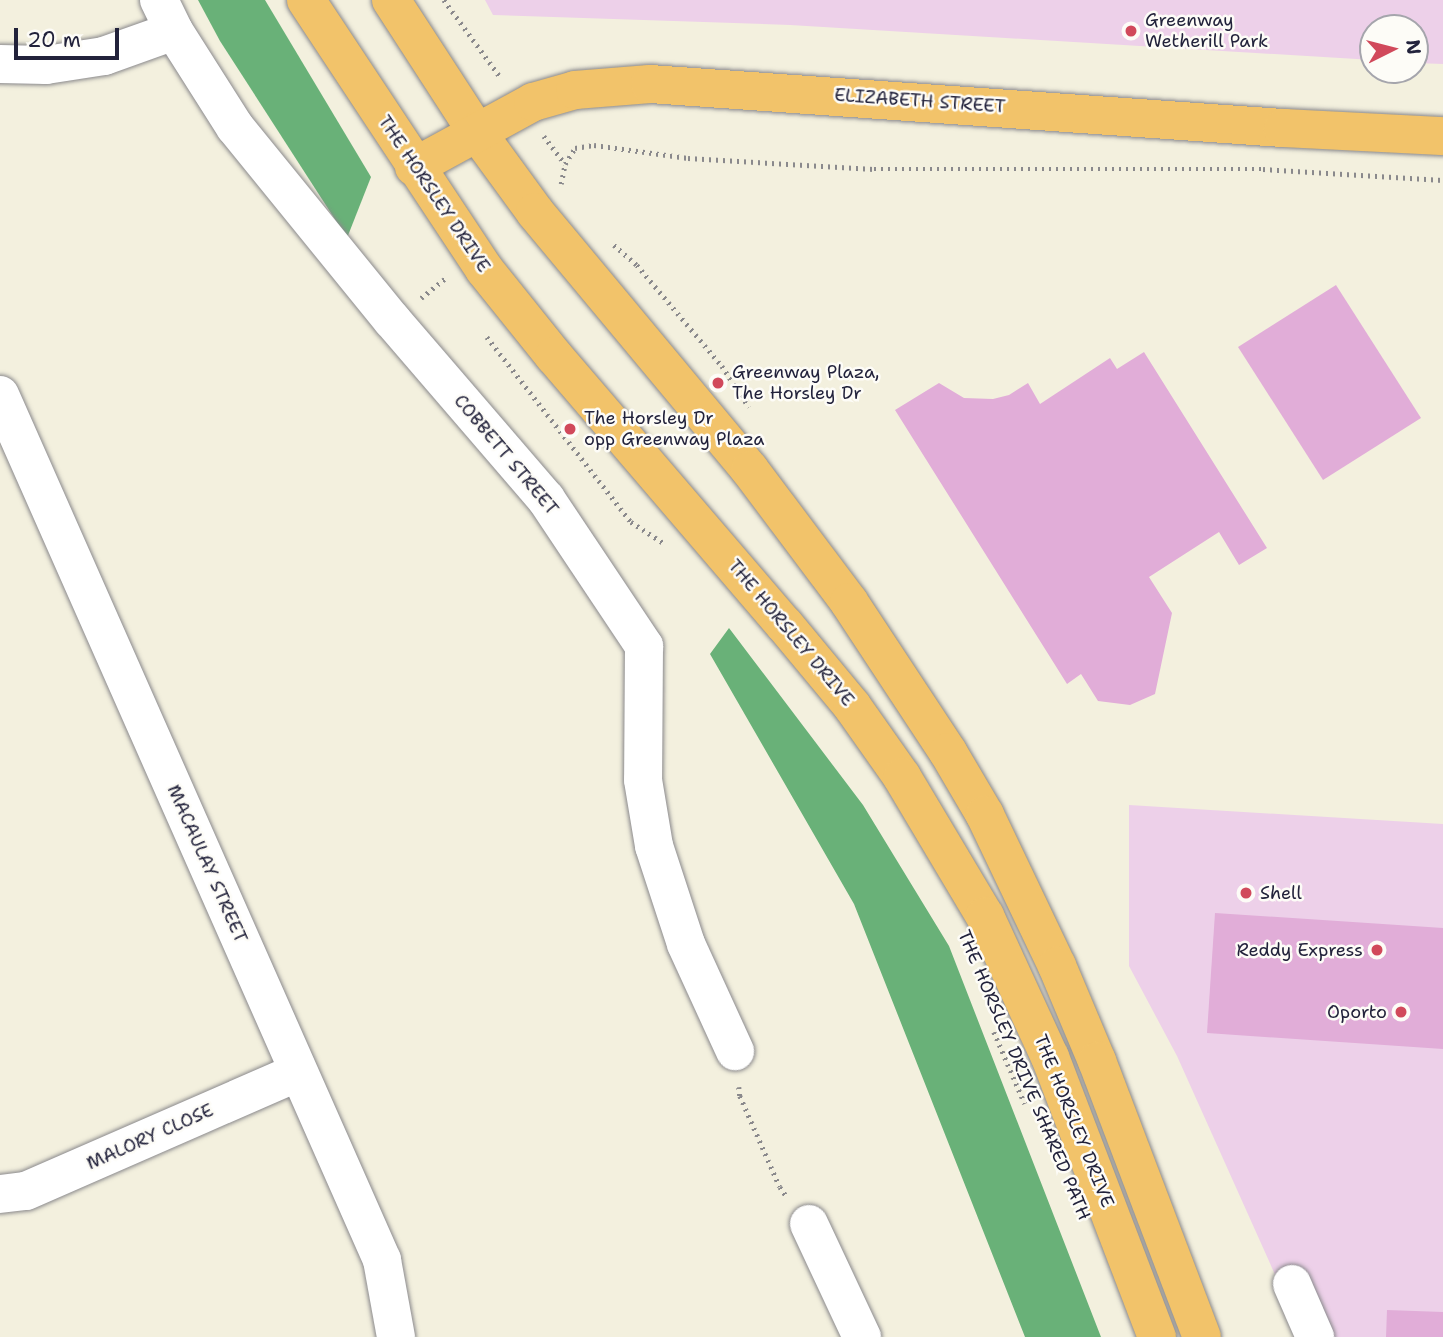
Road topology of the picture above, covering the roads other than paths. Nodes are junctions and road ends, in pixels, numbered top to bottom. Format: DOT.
graph roads {
  1 [pos="306,0"];
  2 [pos="391,0"];
  3 [pos="166,15"];
  4 [pos="0,64"];
  5 [pos="476,131"];
  6 [pos="1443,136"];
  7 [pos="414,167"];
  8 [pos="0,396"];
  9 [pos="735,1051"];
  10 [pos="298,1072"];
  11 [pos="0,1194"];
  12 [pos="809,1224"];
  13 [pos="1292,1284"];
  14 [pos="396,1337"];
  15 [pos="862,1337"];
  16 [pos="1157,1337"];
  17 [pos="1202,1337"];
  18 [pos="1315,1337"];
  1 -- 7 [label="main road, THE HORSLEY DRIVE"];
  2 -- 5 [label="main road"];
  3 -- 4 [label="street"];
  3 -- 9 [label="street, COBBETT STREET"];
  5 -- 6 [label="main road, ELIZABETH STREET"];
  5 -- 7 [label="main road, ELIZABETH STREET"];
  5 -- 17 [label="main road"];
  7 -- 16 [label="main road, THE HORSLEY DRIVE"];
  8 -- 10 [label="street, MACAULAY STREET"];
  10 -- 11 [label="street, MALORY CLOSE"];
  10 -- 14 [label="street, MACAULAY STREET"];
  12 -- 15 [label="street"];
  13 -- 18 [label="street"];
}
